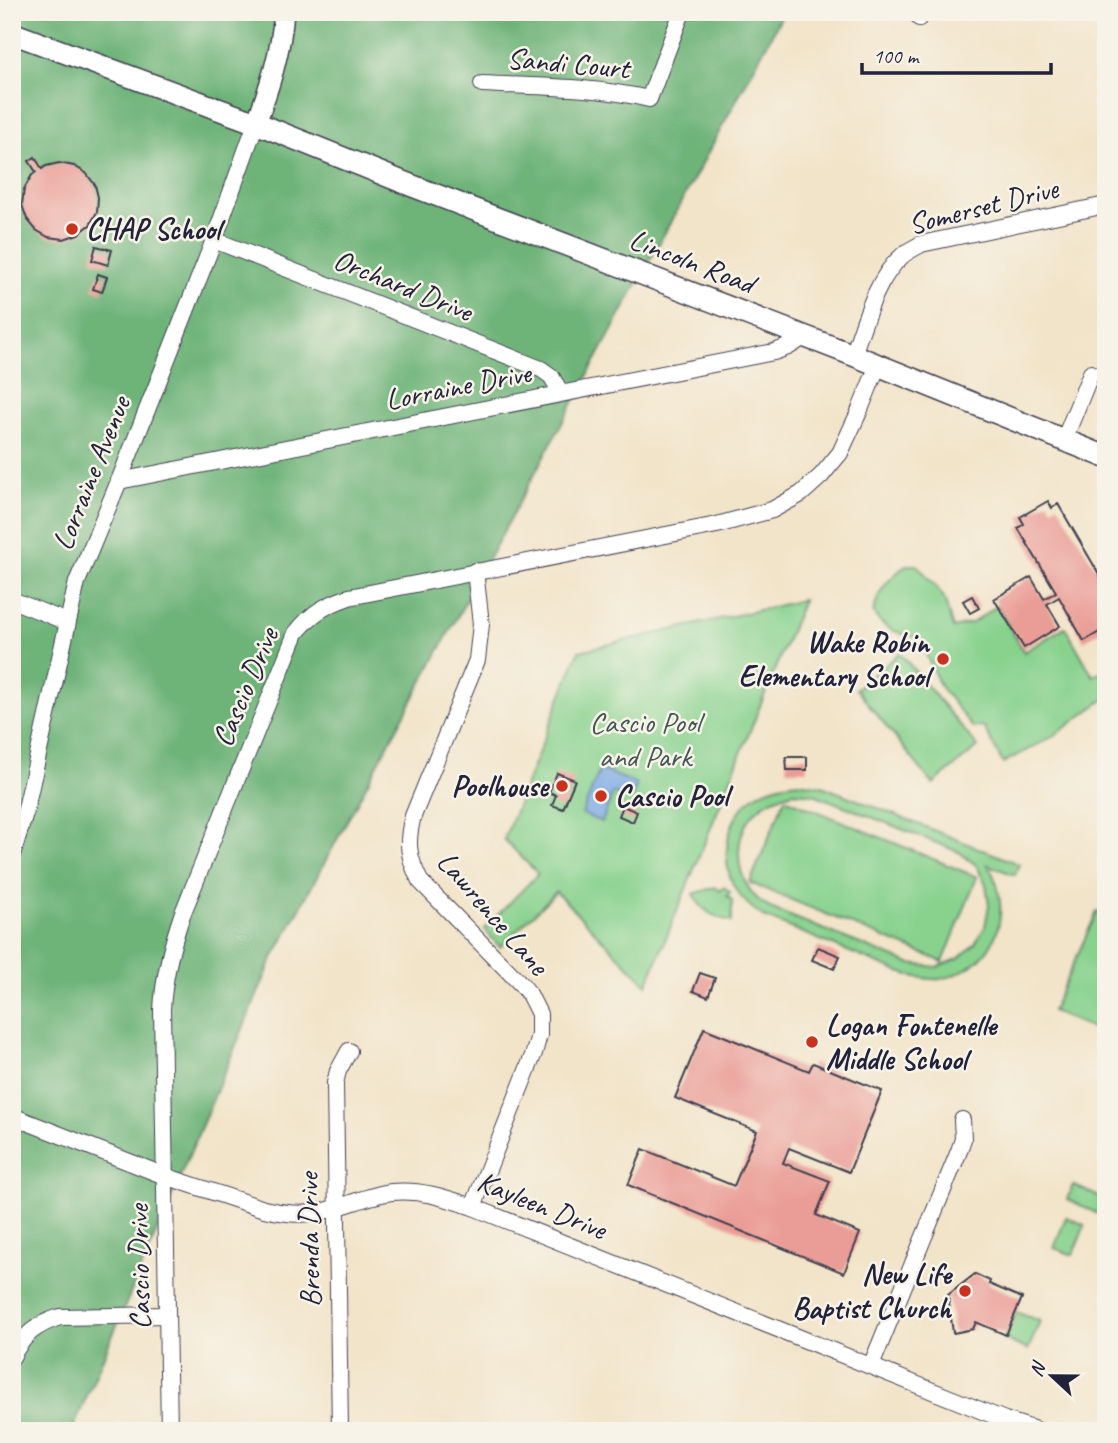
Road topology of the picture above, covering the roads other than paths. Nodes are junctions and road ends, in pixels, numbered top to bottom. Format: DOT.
graph roads {
  1 [pos="284,12"];
  2 [pos="682,12"];
  3 [pos="12,33"];
  4 [pos="482,84"];
  5 [pos="256,123"];
  6 [pos="1106,205"];
  7 [pos="214,240"];
  8 [pos="804,337"];
  9 [pos="853,355"];
  10 [pos="878,365"];
  11 [pos="1091,373"];
  12 [pos="561,393"];
  13 [pos="1064,440"];
  14 [pos="1106,457"];
  15 [pos="119,481"];
  16 [pos="475,571"];
  17 [pos="12,600"];
  18 [pos="67,622"];
  19 [pos="12,855"];
  20 [pos="349,1051"];
  21 [pos="12,1116"];
  22 [pos="962,1120"];
  23 [pos="165,1176"];
  24 [pos="336,1207"];
  25 [pos="472,1207"];
  26 [pos="167,1315"];
  27 [pos="12,1357"];
  28 [pos="871,1366"];
  29 [pos="169,1431"];
  30 [pos="340,1431"];
  31 [pos="1040,1431"];
  1 -- 5 [label="street"];
  2 -- 4 [label="street, Sandi Court"];
  3 -- 5 [label="main road, Lincoln Road"];
  5 -- 7 [label="street, Lorraine Avenue"];
  5 -- 8 [label="main road, Lincoln Road"];
  6 -- 9 [label="street, Somerset Drive"];
  7 -- 12 [label="street, Orchard Drive"];
  7 -- 15 [label="street, Lorraine Avenue"];
  8 -- 9 [label="main road, Lincoln Road"];
  8 -- 12 [label="street, Lorraine Drive"];
  9 -- 10 [label="main road, Lincoln Road"];
  10 -- 13 [label="main road, Lincoln Road"];
  10 -- 16 [label="street, Cascio Drive"];
  11 -- 13 [label="street"];
  12 -- 15 [label="street, Lorraine Drive"];
  13 -- 14 [label="main road, Lincoln Road"];
  15 -- 18 [label="street, Lorraine Avenue"];
  16 -- 23 [label="street, Cascio Drive"];
  16 -- 25 [label="street, Lawrence Lane"];
  17 -- 18 [label="street"];
  18 -- 19 [label="street, Lorraine Avenue"];
  20 -- 24 [label="street, Brenda Drive"];
  21 -- 23 [label="street, Kayleen Drive"];
  22 -- 28 [label="street"];
  23 -- 24 [label="street, Kayleen Drive"];
  23 -- 26 [label="street, Cascio Drive"];
  24 -- 25 [label="street, Kayleen Drive"];
  24 -- 30 [label="street, Brenda Drive"];
  25 -- 28 [label="street, Kayleen Drive"];
  26 -- 27 [label="street"];
  26 -- 29 [label="street, Cascio Drive"];
  28 -- 31 [label="street, Kayleen Drive"];
}
